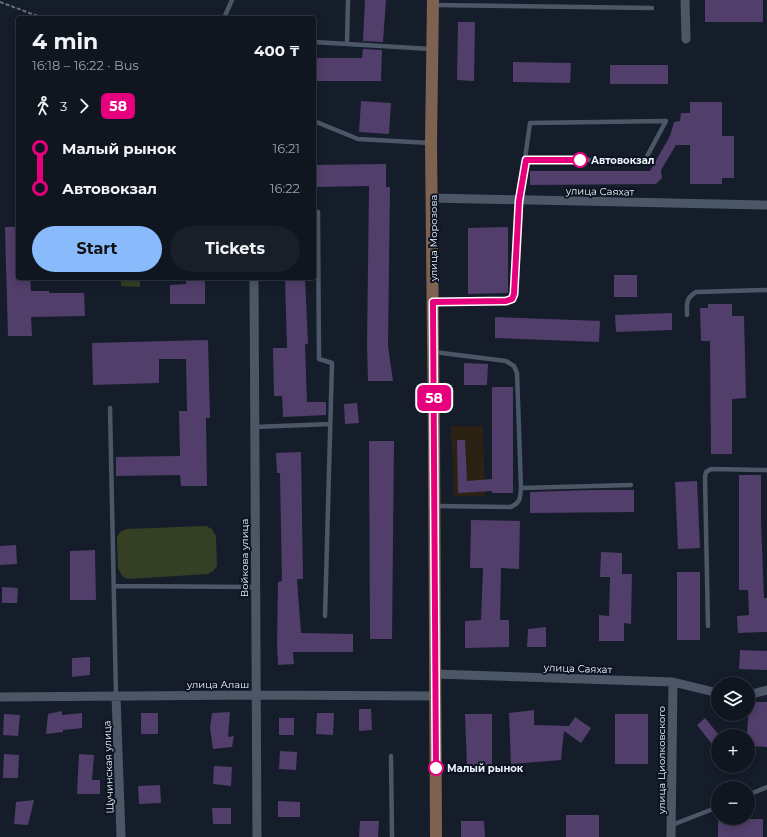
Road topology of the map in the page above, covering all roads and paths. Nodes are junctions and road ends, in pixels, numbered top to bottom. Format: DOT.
graph roads {
  1 [pos="232,0"];
  2 [pos="348,0"];
  3 [pos="495,0"];
  4 [pos="685,0"];
  5 [pos="0,2"];
  6 [pos="433,2"];
  7 [pos="494,6"];
  8 [pos="652,8"];
  9 [pos="38,16"];
  10 [pos="225,16"];
  11 [pos="686,39"];
  12 [pos="316,42"];
  13 [pos="346,43"];
  14 [pos="433,49"];
  15 [pos="316,122"];
  16 [pos="431,143"];
  17 [pos="526,160"];
  18 [pos="432,198"];
  19 [pos="519,201"];
  20 [pos="767,205"];
  21 [pos="318,212"];
  22 [pos="254,280"];
  23 [pos="767,290"];
  24 [pos="433,302"];
  25 [pos="687,315"];
  26 [pos="433,352"];
  27 [pos="110,408"];
  28 [pos="330,424"];
  29 [pos="255,426"];
  30 [pos="767,470"];
  31 [pos="631,485"];
  32 [pos="521,488"];
  33 [pos="434,506"];
  34 [pos="114,586"];
  35 [pos="256,587"];
  36 [pos="324,616"];
  37 [pos="708,626"];
  38 [pos="435,674"];
  39 [pos="673,682"];
  40 [pos="767,690"];
  41 [pos="711,691"];
  42 [pos="755,693"];
  43 [pos="256,695"];
  44 [pos="116,696"];
  45 [pos="435,696"];
  46 [pos="0,697"];
  47 [pos="391,756"];
  48 [pos="767,787"];
  49 [pos="755,792"];
  50 [pos="711,809"];
  51 [pos="672,825"];
  52 [pos="121,837"];
  53 [pos="257,837"];
  54 [pos="392,837"];
  55 [pos="436,837"];
  56 [pos="672,837"];
  1 -- 10 [label="lane"];
  2 -- 13 [label="lane"];
  3 -- 7 [label="lane"];
  4 -- 11 [label="street"];
  5 -- 9 [label="path"];
  6 -- 7 [label="lane"];
  6 -- 14 [label="main road, улица Морозова"];
  7 -- 8 [label="lane"];
  12 -- 13 [label="lane"];
  13 -- 14 [label="lane"];
  14 -- 16 [label="main road, улица Морозова"];
  15 -- 16 [label="lane"];
  16 -- 18 [label="main road, улица Морозова"];
  17 -- 17 [label="lane"];
  17 -- 19 [label="lane"];
  18 -- 19 [label="street, улица Саяхат"];
  18 -- 24 [label="main road, улица Морозова"];
  19 -- 20 [label="street, улица Саяхат"];
  19 -- 24 [label="lane"];
  21 -- 28 [label="lane"];
  22 -- 29 [label="street, Войкова улица"];
  23 -- 25 [label="lane"];
  24 -- 26 [label="main road, улица Морозова"];
  26 -- 32 [label="lane"];
  26 -- 33 [label="main road, улица Морозова"];
  27 -- 34 [label="lane"];
  28 -- 29 [label="lane"];
  28 -- 36 [label="lane"];
  29 -- 35 [label="street, Войкова улица"];
  30 -- 37 [label="lane"];
  31 -- 32 [label="lane"];
  32 -- 33 [label="lane"];
  33 -- 38 [label="main road, улица Морозова"];
  34 -- 35 [label="lane"];
  34 -- 44 [label="lane"];
  35 -- 43 [label="street, Войкова улица"];
  38 -- 39 [label="street, улица Саяхат"];
  38 -- 45 [label="main road, улица Морозова"];
  39 -- 41 [label="street, улица Саяхат"];
  39 -- 51 [label="street, улица Циолковского"];
  40 -- 42 [label="street"];
  43 -- 44 [label="street, улица Алаш"];
  43 -- 45 [label="street, улица Алаш"];
  43 -- 53 [label="street, Войкова улица"];
  44 -- 46 [label="street, улица Алаш"];
  44 -- 52 [label="street, Щучинская улица"];
  45 -- 55 [label="main road, улица Морозова"];
  47 -- 54 [label="lane"];
  48 -- 49 [label="lane"];
  50 -- 51 [label="lane"];
  51 -- 56 [label="street, улица Циолковского"];
}
